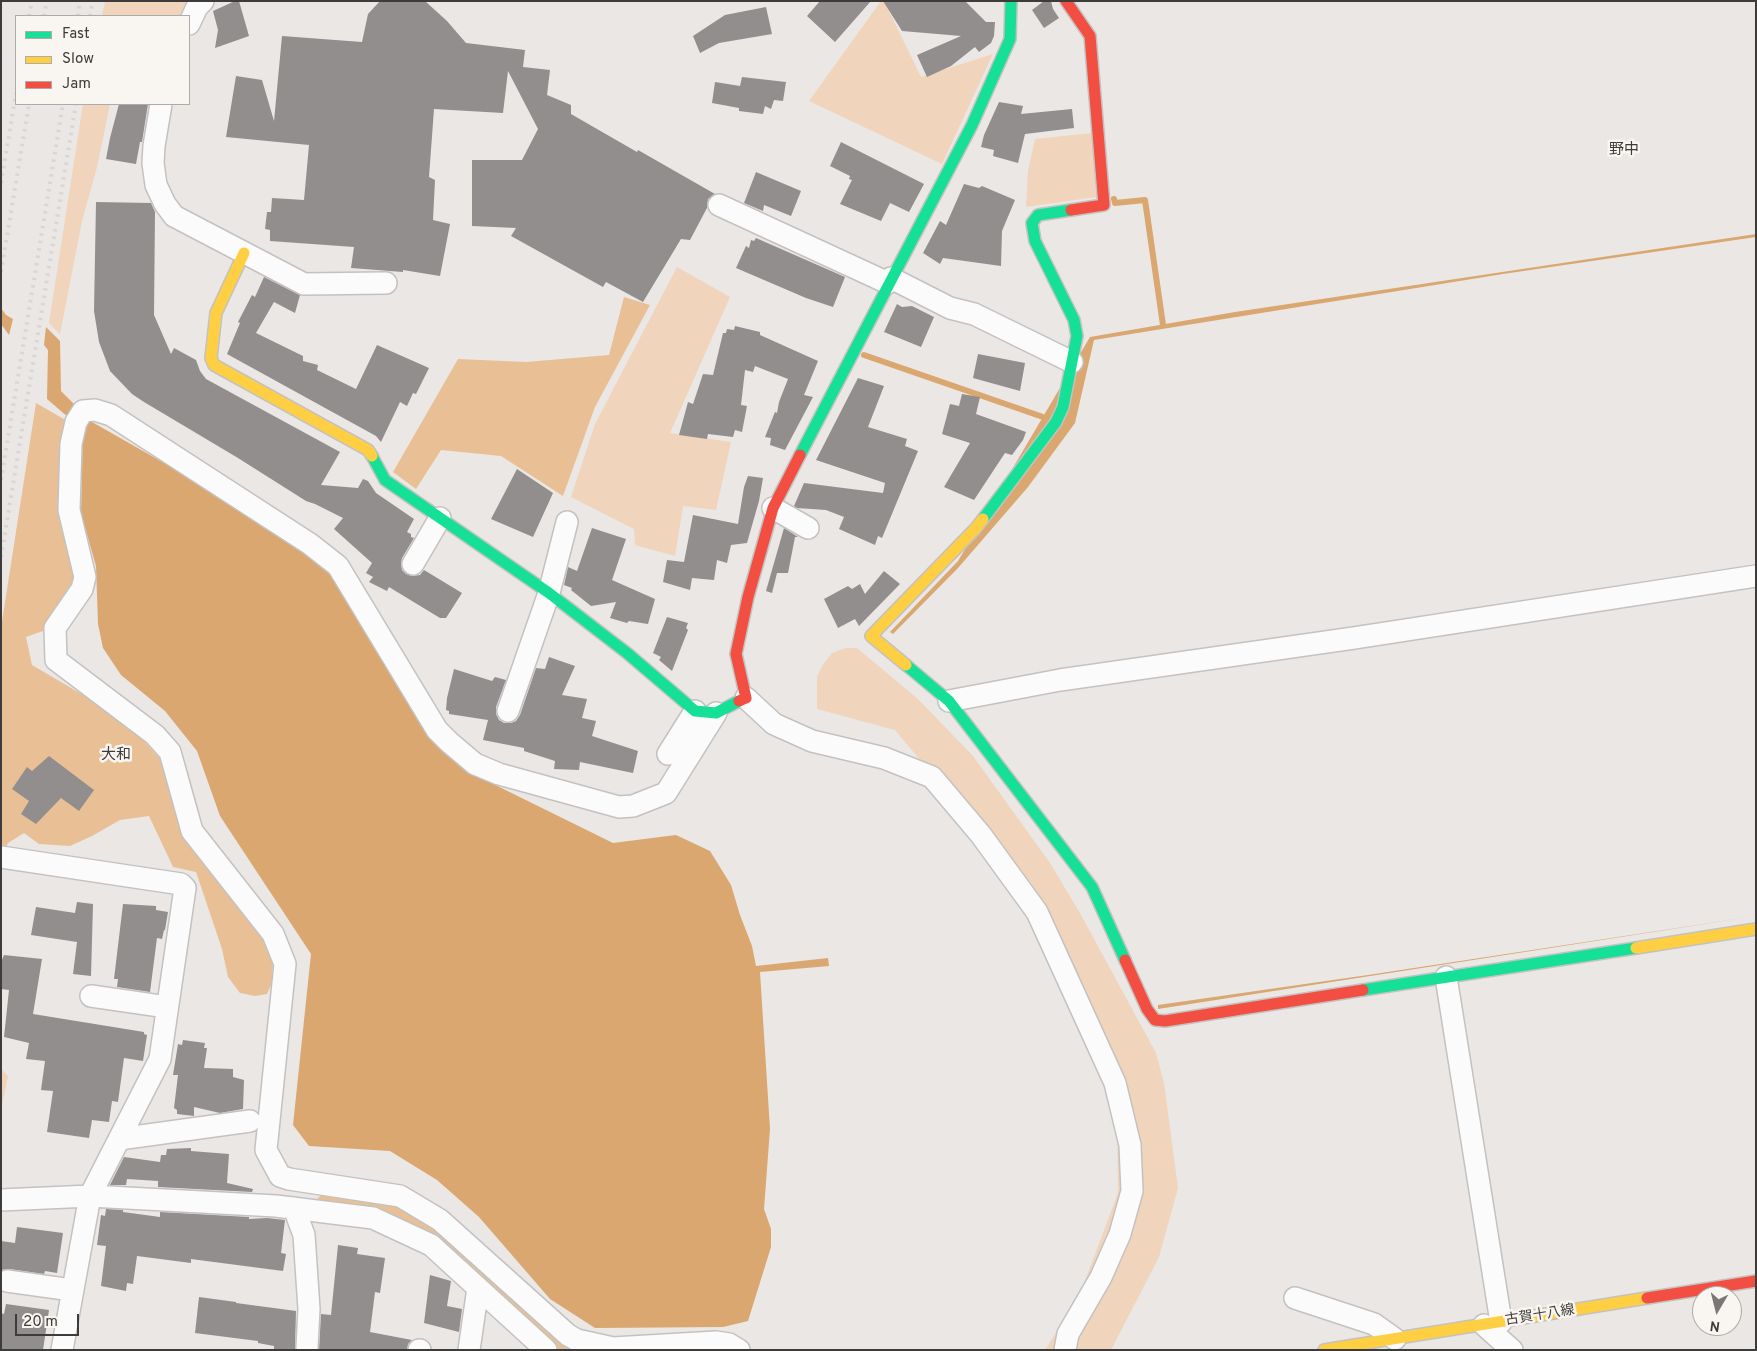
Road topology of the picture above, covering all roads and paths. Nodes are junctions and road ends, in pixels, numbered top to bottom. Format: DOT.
graph roads {
  1 [pos="203,1"];
  2 [pos="1011,1"];
  3 [pos="1066,1"];
  4 [pos="190,22"];
  5 [pos="161,105"];
  6 [pos="719,206"];
  7 [pos="244,253"];
  8 [pos="890,280"];
  9 [pos="386,283"];
  10 [pos="1072,362"];
  11 [pos="772,508"];
  12 [pos="440,518"];
  13 [pos="567,522"];
  14 [pos="808,528"];
  15 [pos="414,564"];
  16 [pos="1756,576"];
  17 [pos="549,593"];
  18 [pos="746,698"];
  19 [pos="949,701"];
  20 [pos="508,711"];
  21 [pos="695,711"];
  22 [pos="716,713"];
  23 [pos="668,754"];
  24 [pos="1,857"];
  25 [pos="1756,929"];
  26 [pos="1446,977"];
  27 [pos="91,996"];
  28 [pos="167,1007"];
  29 [pos="250,1121"];
  30 [pos="119,1139"];
  31 [pos="90,1196"];
  32 [pos="1,1200"];
  33 [pos="294,1208"];
  34 [pos="7,1281"];
  35 [pos="1756,1281"];
  36 [pos="478,1288"];
  37 [pos="72,1290"];
  38 [pos="1295,1298"];
  39 [pos="1492,1323"];
  40 [pos="1395,1339"];
  41 [pos="307,1347"];
  42 [pos="1507,1348"];
  43 [pos="62,1350"];
  44 [pos="469,1350"];
  45 [pos="546,1350"];
  46 [pos="739,1350"];
  47 [pos="1065,1350"];
  48 [pos="1324,1350"];
  1 -- 4 [label="street"];
  2 -- 8 [label="street"];
  3 -- 10 [label="street"];
  5 -- 7 [label="street"];
  6 -- 8 [label="street"];
  7 -- 9 [label="street"];
  7 -- 12 [label="street"];
  8 -- 10 [label="street"];
  8 -- 11 [label="street"];
  10 -- 19 [label="street"];
  11 -- 14 [label="street"];
  11 -- 18 [label="street"];
  12 -- 15 [label="street"];
  12 -- 17 [label="street"];
  13 -- 17 [label="street"];
  16 -- 19 [label="street"];
  17 -- 20 [label="street"];
  17 -- 21 [label="street"];
  18 -- 22 [label="street"];
  18 -- 47 [label="street"];
  19 -- 26 [label="street"];
  21 -- 22 [label="street"];
  21 -- 23 [label="street"];
  22 -- 46 [label="street"];
  24 -- 28 [label="street"];
  25 -- 26 [label="street"];
  26 -- 39 [label="street"];
  27 -- 28 [label="street"];
  28 -- 30 [label="street"];
  29 -- 30 [label="street"];
  30 -- 31 [label="street"];
  31 -- 32 [label="street"];
  31 -- 33 [label="street"];
  31 -- 37 [label="street"];
  33 -- 36 [label="street"];
  33 -- 41 [label="street"];
  34 -- 37 [label="street"];
  35 -- 39 [label="street, 古賀十八線"];
  36 -- 44 [label="street"];
  36 -- 45 [label="street"];
  37 -- 43 [label="street"];
  38 -- 40 [label="street"];
  39 -- 40 [label="street, 古賀十八線"];
  39 -- 42 [label="street"];
  40 -- 48 [label="street, 古賀十八線"];
}
